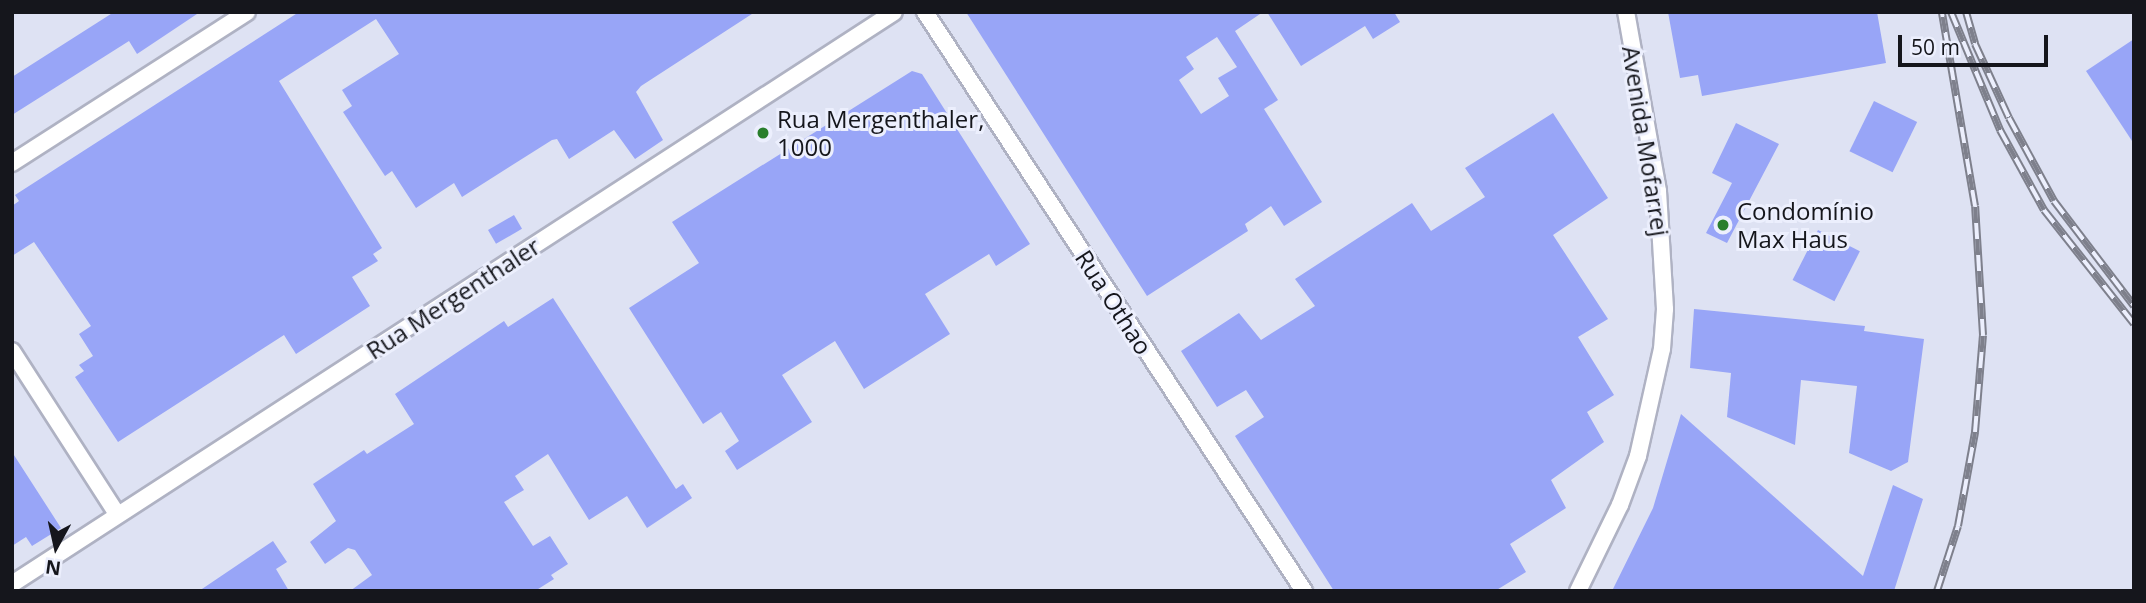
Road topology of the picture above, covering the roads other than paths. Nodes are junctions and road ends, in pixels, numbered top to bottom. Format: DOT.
graph roads {
  1 [pos="247,12"];
  2 [pos="894,12"];
  3 [pos="925,12"];
  4 [pos="1626,12"];
  5 [pos="12,163"];
  6 [pos="12,351"];
  7 [pos="117,514"];
  8 [pos="12,584"];
  9 [pos="1304,591"];
  10 [pos="1578,591"];
  1 -- 5 [label="street"];
  2 -- 7 [label="street, Rua Mergenthaler"];
  3 -- 9 [label="street, Rua Othao"];
  4 -- 10 [label="street, Avenida Mofarrej"];
  6 -- 7 [label="street"];
  7 -- 8 [label="street, Rua Mergenthaler"];
}
